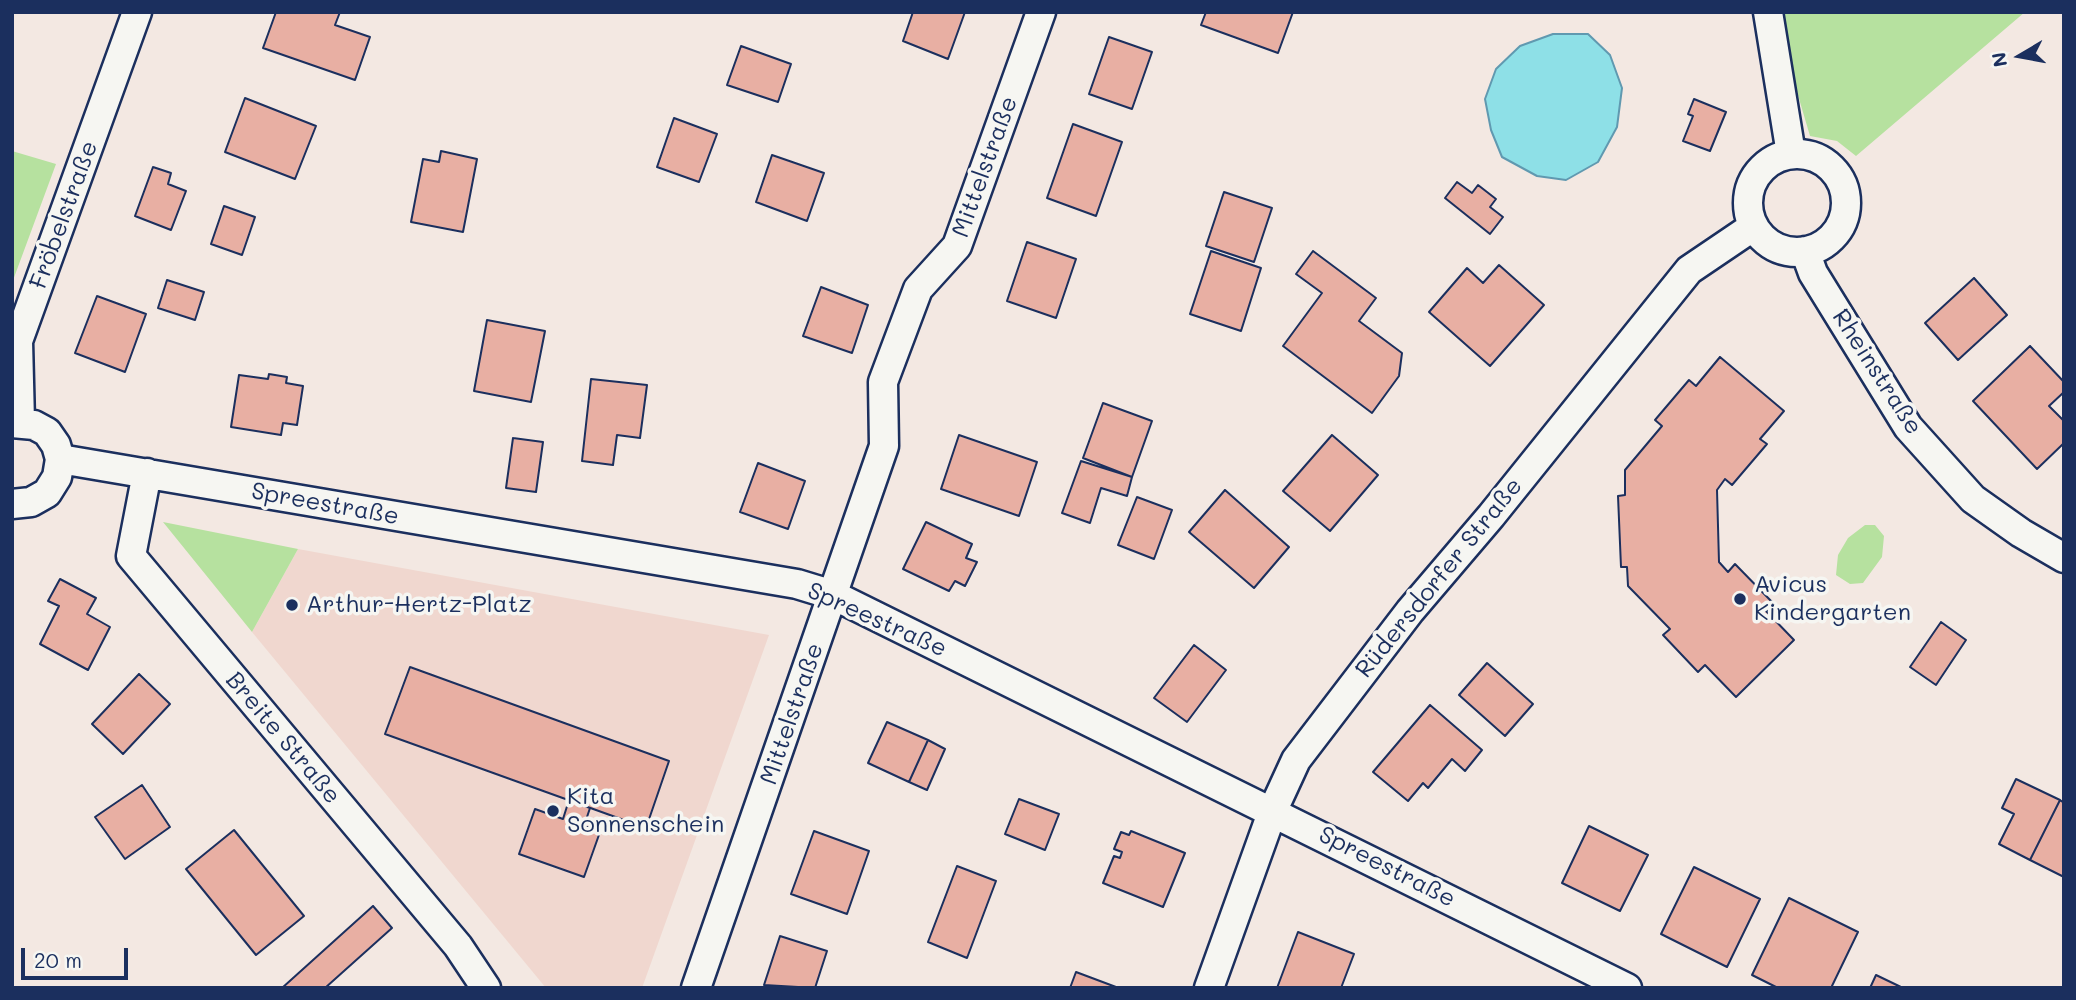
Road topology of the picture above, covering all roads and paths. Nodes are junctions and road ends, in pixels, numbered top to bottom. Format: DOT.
graph roads {
  1 [pos="137,12"];
  2 [pos="1041,12"];
  3 [pos="1768,12"];
  4 [pos="1791,154"];
  5 [pos="1754,226"];
  6 [pos="1805,251"];
  7 [pos="16,422"];
  8 [pos="60,459"];
  9 [pos="147,473"];
  10 [pos="12,504"];
  11 [pos="2064,558"];
  12 [pos="833,595"];
  13 [pos="1273,810"];
  14 [pos="486,988"];
  15 [pos="696,988"];
  16 [pos="1209,988"];
  17 [pos="1627,988"];
  1 -- 7 [label="street, Fröbelstraße"];
  2 -- 12 [label="street, Mittelstraße"];
  3 -- 4 [label="street"];
  4 -- 5 [label="street"];
  4 -- 6 [label="street"];
  5 -- 6 [label="street"];
  5 -- 13 [label="street, Rüdersdorfer Straße"];
  6 -- 11 [label="street, Rheinstraße"];
  7 -- 8 [label="street"];
  8 -- 9 [label="street, Spreestraße"];
  8 -- 10 [label="street"];
  9 -- 12 [label="street, Spreestraße"];
  9 -- 14 [label="street, Breite Straße"];
  12 -- 13 [label="street, Spreestraße"];
  12 -- 15 [label="street, Mittelstraße"];
  13 -- 16 [label="street, Rüdersdorfer Straße"];
  13 -- 17 [label="street, Spreestraße"];
}
